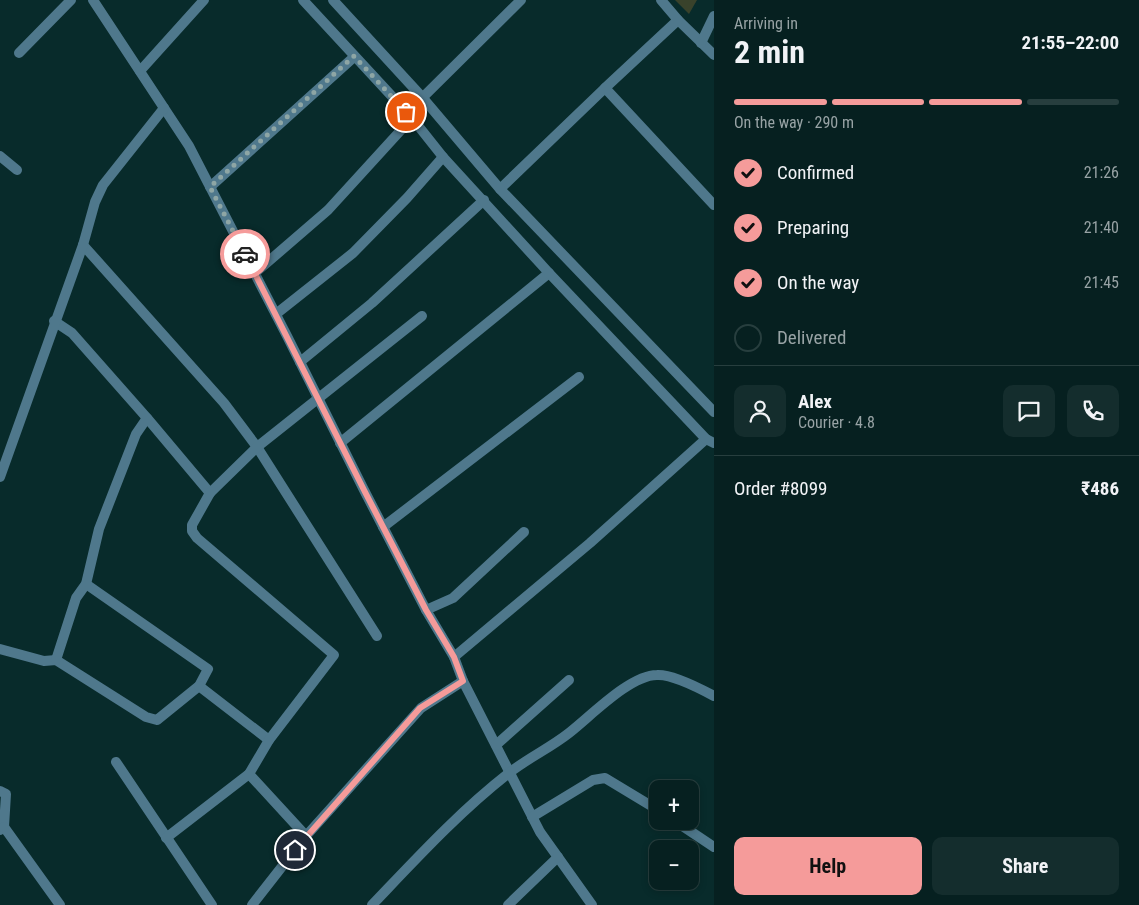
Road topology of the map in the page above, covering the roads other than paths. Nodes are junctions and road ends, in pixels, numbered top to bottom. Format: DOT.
graph roads {
  1 [pos="72,0"];
  2 [pos="94,0"];
  3 [pos="204,0"];
  4 [pos="302,0"];
  5 [pos="333,0"];
  6 [pos="521,0"];
  7 [pos="661,0"];
  8 [pos="714,16"];
  9 [pos="678,20"];
  10 [pos="701,43"];
  11 [pos="19,54"];
  12 [pos="714,55"];
  13 [pos="354,56"];
  14 [pos="140,71"];
  15 [pos="605,88"];
  16 [pos="422,97"];
  17 [pos="164,108"];
  18 [pos="409,115"];
  19 [pos="0,156"];
  20 [pos="443,157"];
  21 [pos="17,170"];
  22 [pos="210,187"];
  23 [pos="500,189"];
  24 [pos="484,200"];
  25 [pos="714,205"];
  26 [pos="83,244"];
  27 [pos="255,273"];
  28 [pos="549,273"];
  29 [pos="276,314"];
  30 [pos="422,316"];
  31 [pos="54,321"];
  32 [pos="300,362"];
  33 [pos="579,378"];
  34 [pos="318,399"];
  35 [pos="714,412"];
  36 [pos="147,418"];
  37 [pos="710,441"];
  38 [pos="340,443"];
  39 [pos="257,447"];
  40 [pos="0,477"];
  41 [pos="210,493"];
  42 [pos="383,527"];
  43 [pos="524,532"];
  44 [pos="86,584"];
  45 [pos="426,610"];
  46 [pos="377,636"];
  47 [pos="0,648"];
  48 [pos="454,657"];
  49 [pos="56,660"];
  50 [pos="568,680"];
  51 [pos="463,681"];
  52 [pos="199,686"];
  53 [pos="714,696"];
  54 [pos="268,740"];
  55 [pos="496,745"];
  56 [pos="116,762"];
  57 [pos="510,772"];
  58 [pos="249,774"];
  59 [pos="0,792"];
  60 [pos="649,805"];
  61 [pos="532,817"];
  62 [pos="2,828"];
  63 [pos="688,830"];
  64 [pos="306,836"];
  65 [pos="166,838"];
  66 [pos="714,847"];
  67 [pos="558,857"];
  68 [pos="60,905"];
  69 [pos="212,905"];
  70 [pos="252,905"];
  71 [pos="372,905"];
  72 [pos="508,905"];
  73 [pos="592,905"];
  1 -- 11 [label="street"];
  2 -- 14 [label="street"];
  3 -- 14 [label="street"];
  4 -- 13 [label="street"];
  5 -- 16 [label="street"];
  6 -- 16 [label="street"];
  7 -- 9 [label="street"];
  8 -- 10 [label="street"];
  9 -- 10 [label="street"];
  9 -- 15 [label="street"];
  10 -- 12 [label="street"];
  13 -- 18 [label="street"];
  13 -- 22 [label="street"];
  14 -- 17 [label="street"];
  15 -- 23 [label="street"];
  15 -- 25 [label="street"];
  16 -- 18 [label="street"];
  16 -- 23 [label="street"];
  17 -- 22 [label="street"];
  17 -- 26 [label="street"];
  18 -- 20 [label="street"];
  18 -- 27 [label="street"];
  19 -- 21 [label="street"];
  20 -- 24 [label="street"];
  20 -- 29 [label="street"];
  22 -- 27 [label="street"];
  23 -- 35 [label="street"];
  24 -- 28 [label="street"];
  24 -- 32 [label="street"];
  26 -- 31 [label="street"];
  26 -- 39 [label="street"];
  27 -- 29 [label="street"];
  28 -- 37 [label="street"];
  28 -- 38 [label="street"];
  29 -- 32 [label="street"];
  30 -- 34 [label="street"];
  31 -- 36 [label="street"];
  31 -- 40 [label="street"];
  32 -- 34 [label="street"];
  33 -- 42 [label="street"];
  34 -- 38 [label="street"];
  34 -- 39 [label="street"];
  36 -- 41 [label="street"];
  36 -- 44 [label="street"];
  37 -- 48 [label="street"];
  38 -- 42 [label="street"];
  39 -- 41 [label="street"];
  39 -- 46 [label="street"];
  41 -- 54 [label="street"];
  42 -- 45 [label="street"];
  43 -- 45 [label="street"];
  44 -- 49 [label="street"];
  44 -- 52 [label="street"];
  45 -- 48 [label="street"];
  47 -- 49 [label="street"];
  48 -- 51 [label="street"];
  49 -- 52 [label="street"];
  50 -- 55 [label="street"];
  51 -- 55 [label="street"];
  51 -- 64 [label="street"];
  52 -- 54 [label="street"];
  53 -- 57 [label="street"];
  54 -- 58 [label="street"];
  55 -- 57 [label="street"];
  56 -- 65 [label="street"];
  57 -- 61 [label="street"];
  57 -- 71 [label="street"];
  58 -- 64 [label="street"];
  58 -- 65 [label="street"];
  59 -- 62 [label="street"];
  60 -- 61 [label="street"];
  61 -- 67 [label="street"];
  62 -- 68 [label="street"];
  63 -- 66 [label="street"];
  64 -- 70 [label="street"];
  65 -- 69 [label="street"];
  67 -- 72 [label="street"];
  67 -- 73 [label="street"];
}
